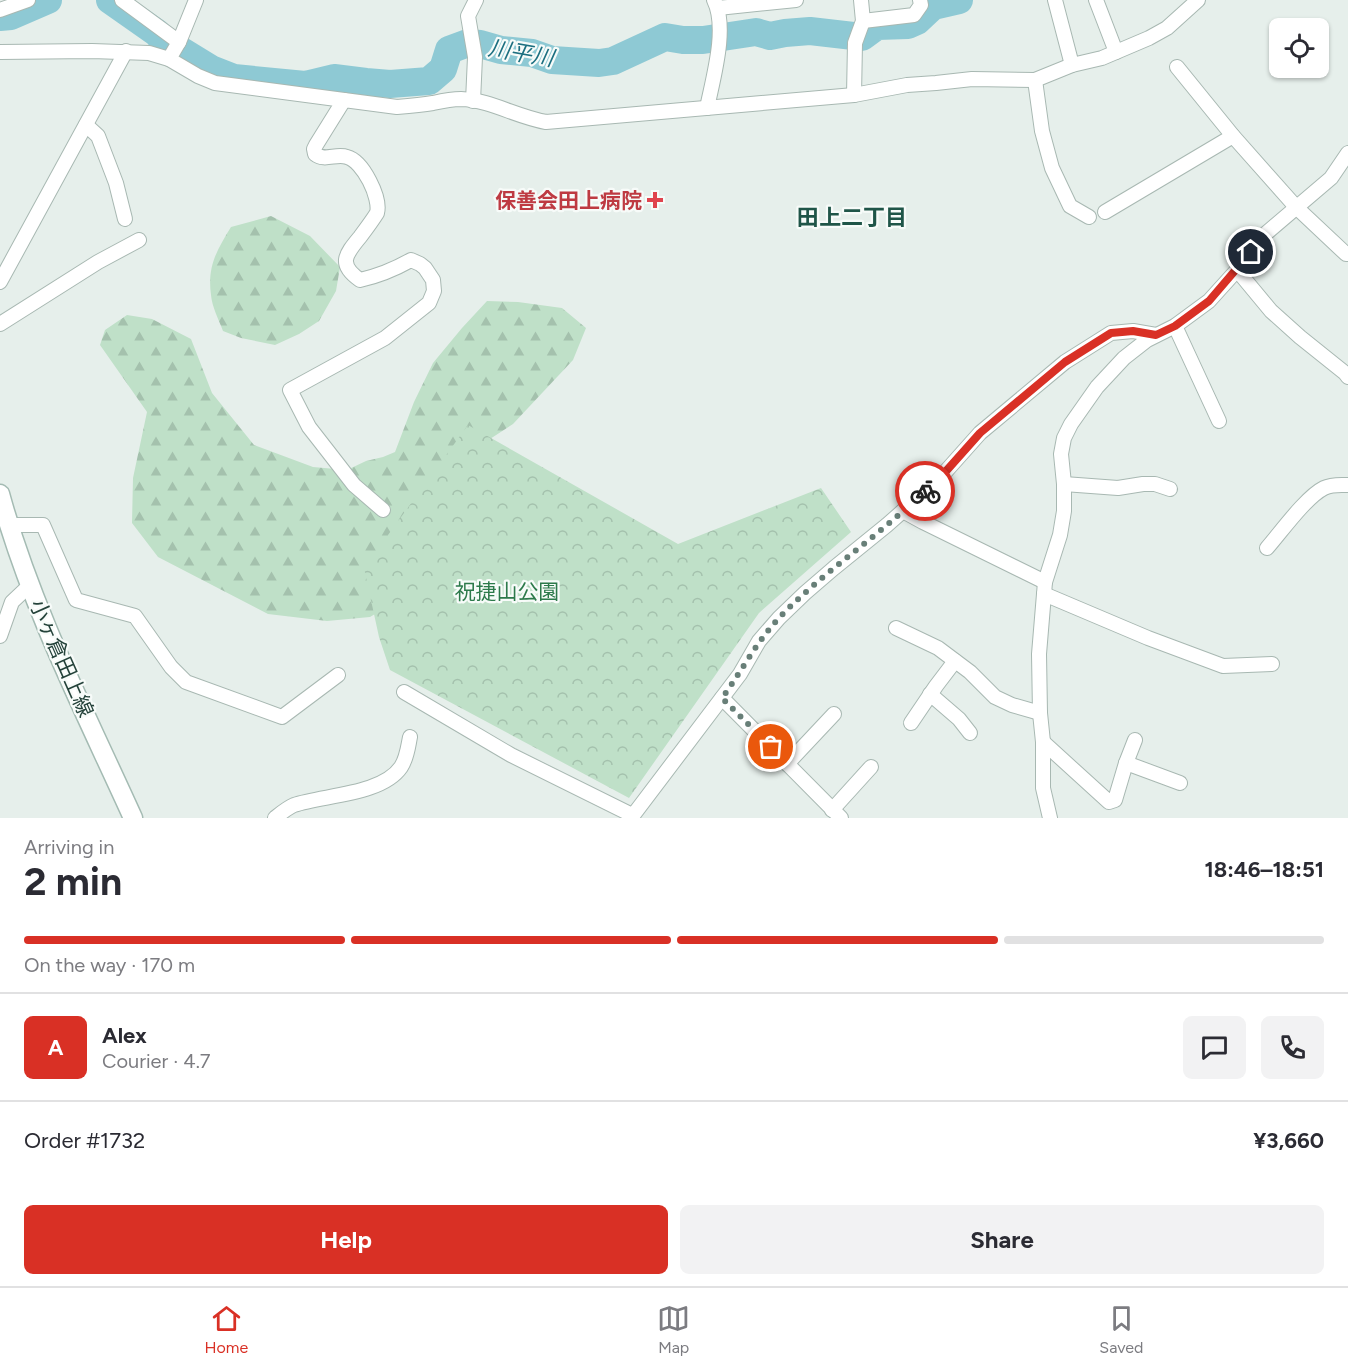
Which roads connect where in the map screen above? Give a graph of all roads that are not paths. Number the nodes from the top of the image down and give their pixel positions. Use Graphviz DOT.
graph roads {
  1 [pos="28,0"];
  2 [pos="122,0"];
  3 [pos="196,0"];
  4 [pos="476,0"];
  5 [pos="796,0"];
  6 [pos="861,0"];
  7 [pos="920,0"];
  8 [pos="1054,0"];
  9 [pos="1096,0"];
  10 [pos="1198,0"];
  11 [pos="716,4"];
  12 [pos="0,10"];
  13 [pos="859,33"];
  14 [pos="178,42"];
  15 [pos="126,51"];
  16 [pos="0,52"];
  17 [pos="1116,52"];
  18 [pos="169,59"];
  19 [pos="1072,65"];
  20 [pos="1177,67"];
  21 [pos="1035,80"];
  22 [pos="854,95"];
  23 [pos="344,100"];
  24 [pos="473,101"];
  25 [pos="707,108"];
  26 [pos="86,125"];
  27 [pos="1233,136"];
  28 [pos="1348,153"];
  29 [pos="1296,207"];
  30 [pos="1105,212"];
  31 [pos="1089,217"];
  32 [pos="125,219"];
  33 [pos="140,240"];
  34 [pos="1348,254"];
  35 [pos="1237,270"];
  36 [pos="0,282"];
  37 [pos="0,324"];
  38 [pos="1175,326"];
  39 [pos="1156,335"];
  40 [pos="1347,372"];
  41 [pos="1219,421"];
  42 [pos="1064,484"];
  43 [pos="1348,485"];
  44 [pos="1170,489"];
  45 [pos="0,494"];
  46 [pos="384,510"];
  47 [pos="903,511"];
  48 [pos="9,525"];
  49 [pos="1267,548"];
  50 [pos="30,585"];
  51 [pos="1045,588"];
  52 [pos="896,628"];
  53 [pos="0,636"];
  54 [pos="955,660"];
  55 [pos="1272,664"];
  56 [pos="338,675"];
  57 [pos="404,692"];
  58 [pos="930,694"];
  59 [pos="722,698"];
  60 [pos="1040,713"];
  61 [pos="834,714"];
  62 [pos="911,723"];
  63 [pos="970,733"];
  64 [pos="410,737"];
  65 [pos="1134,740"];
  66 [pos="1043,742"];
  67 [pos="787,764"];
  68 [pos="1126,764"];
  69 [pos="871,767"];
  70 [pos="1180,783"];
  71 [pos="834,812"];
  72 [pos="631,817"];
  73 [pos="133,818"];
  74 [pos="275,818"];
  75 [pos="819,818"];
  76 [pos="1050,818"];
  1 -- 12 [label="street"];
  2 -- 14 [label="street"];
  3 -- 14 [label="street"];
  4 -- 24 [label="street"];
  5 -- 11 [label="street"];
  6 -- 13 [label="street"];
  7 -- 13 [label="street"];
  8 -- 19 [label="street"];
  9 -- 17 [label="street"];
  10 -- 17 [label="street"];
  11 -- 25 [label="street"];
  13 -- 22 [label="street"];
  14 -- 18 [label="street"];
  15 -- 16 [label="street"];
  15 -- 18 [label="street"];
  15 -- 26 [label="street"];
  17 -- 19 [label="street"];
  18 -- 23 [label="street"];
  19 -- 21 [label="street"];
  20 -- 27 [label="street"];
  21 -- 22 [label="street"];
  21 -- 31 [label="street"];
  22 -- 25 [label="street"];
  23 -- 24 [label="street"];
  23 -- 46 [label="street"];
  24 -- 25 [label="street"];
  26 -- 32 [label="street"];
  26 -- 36 [label="street"];
  27 -- 29 [label="street"];
  27 -- 30 [label="street"];
  28 -- 29 [label="street"];
  29 -- 34 [label="street"];
  29 -- 35 [label="street"];
  33 -- 37 [label="street"];
  35 -- 38 [label="street"];
  35 -- 40 [label="street"];
  38 -- 39 [label="street"];
  38 -- 41 [label="street"];
  39 -- 42 [label="street"];
  39 -- 47 [label="street"];
  42 -- 44 [label="street"];
  42 -- 51 [label="street"];
  43 -- 49 [label="street"];
  45 -- 48 [label="main road, 小ヶ倉田上線"];
  47 -- 51 [label="street"];
  47 -- 59 [label="street"];
  48 -- 50 [label="main road, 小ヶ倉田上線"];
  48 -- 56 [label="street"];
  50 -- 53 [label="street"];
  50 -- 73 [label="main road, 小ヶ倉田上線"];
  51 -- 55 [label="street"];
  51 -- 60 [label="street"];
  52 -- 54 [label="street"];
  54 -- 58 [label="street"];
  54 -- 60 [label="street"];
  57 -- 72 [label="street"];
  58 -- 62 [label="street"];
  58 -- 63 [label="street"];
  59 -- 67 [label="street"];
  59 -- 72 [label="street"];
  60 -- 66 [label="street"];
  61 -- 67 [label="street"];
  64 -- 74 [label="street"];
  65 -- 68 [label="street"];
  66 -- 68 [label="street"];
  66 -- 76 [label="street"];
  67 -- 71 [label="street"];
  68 -- 70 [label="street"];
  69 -- 71 [label="street"];
  71 -- 75 [label="street"];
}
